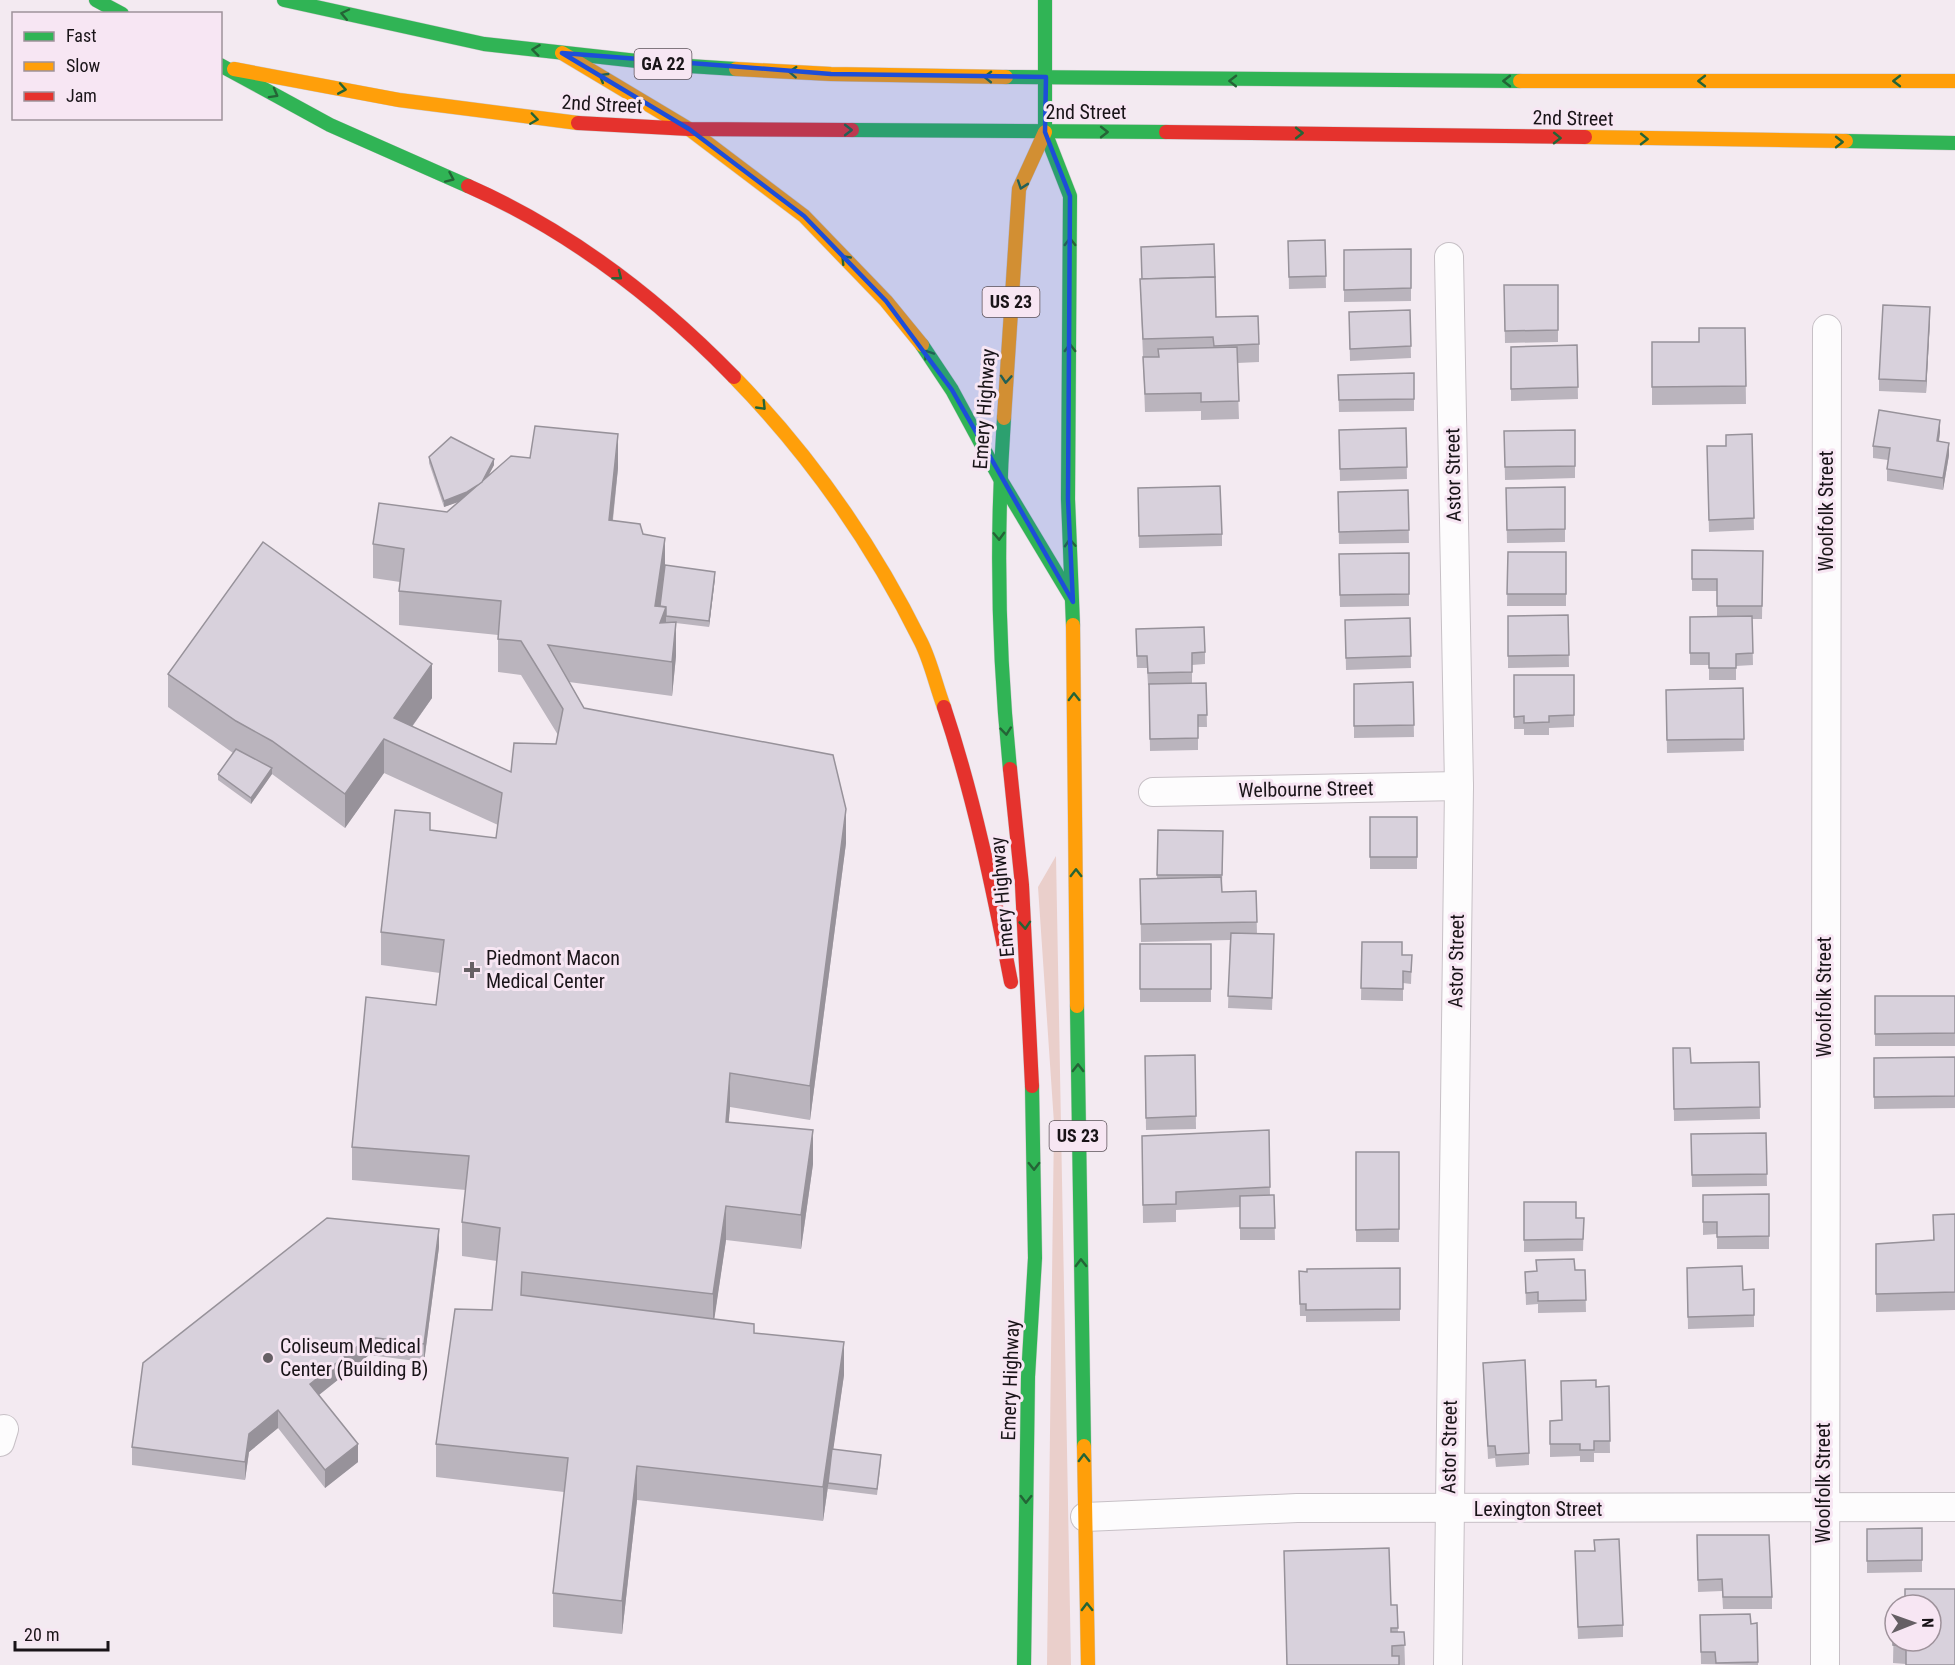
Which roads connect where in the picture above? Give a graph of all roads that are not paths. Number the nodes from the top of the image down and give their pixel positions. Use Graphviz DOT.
graph roads {
  1 [pos="96,0"];
  2 [pos="284,0"];
  3 [pos="1045,0"];
  4 [pos="118,12"];
  5 [pos="562,53"];
  6 [pos="222,66"];
  7 [pos="222,67"];
  8 [pos="1046,77"];
  9 [pos="1955,81"];
  10 [pos="689,129"];
  11 [pos="1045,132"];
  12 [pos="1955,143"];
  13 [pos="1449,257"];
  14 [pos="1827,328"];
  15 [pos="999,477"];
  16 [pos="1073,602"];
  17 [pos="1459,786"];
  18 [pos="1153,792"];
  19 [pos="1034,1107"];
  20 [pos="1955,1507"];
  21 [pos="1448,1509"];
  22 [pos="1823,1509"];
  23 [pos="1085,1517"];
  24 [pos="1024,1665"];
  25 [pos="1088,1665"];
  26 [pos="1448,1665"];
  27 [pos="1825,1665"];
  1 -- 4 [label="main road"];
  5 -- 2 [label="main road, 2nd Street / GA 22, one-way"];
  3 -- 8 [label="main road, Emery Highway / US 23"];
  8 -- 5 [label="main road, 2nd Street / GA 22, one-way"];
  10 -- 5 [label="main road, one-way"];
  6 -- 10 [label="main road, 2nd Street, one-way"];
  7 -- 19 [label="main road, one-way"];
  9 -- 8 [label="main road, 2nd Street, one-way"];
  8 -- 11 [label="main road, Emery Highway / US 23"];
  10 -- 11 [label="main road, 2nd Street, one-way"];
  15 -- 10 [label="main road, one-way"];
  11 -- 12 [label="main road, 2nd Street, one-way"];
  11 -- 15 [label="main road, Emery Highway / US 23, one-way"];
  16 -- 11 [label="main road, Emery Highway / US 23, one-way"];
  13 -- 17 [label="street, Astor Street"];
  14 -- 22 [label="street, Woolfolk Street"];
  15 -- 16 [label="main road"];
  15 -- 19 [label="main road, Emery Highway / US 23, one-way"];
  23 -- 16 [label="main road, Emery Highway / US 23, one-way"];
  17 -- 18 [label="street, Welbourne Street"];
  17 -- 21 [label="street, Astor Street"];
  19 -- 24 [label="main road, Emery Highway / US 23, one-way"];
  20 -- 22 [label="street, Lexington Street"];
  21 -- 22 [label="street, Lexington Street"];
  21 -- 23 [label="street, Lexington Street"];
  21 -- 26 [label="street, Astor Street"];
  22 -- 27 [label="street, Woolfolk Street"];
  25 -- 23 [label="main road, Emery Highway / US 23, one-way"];
}
